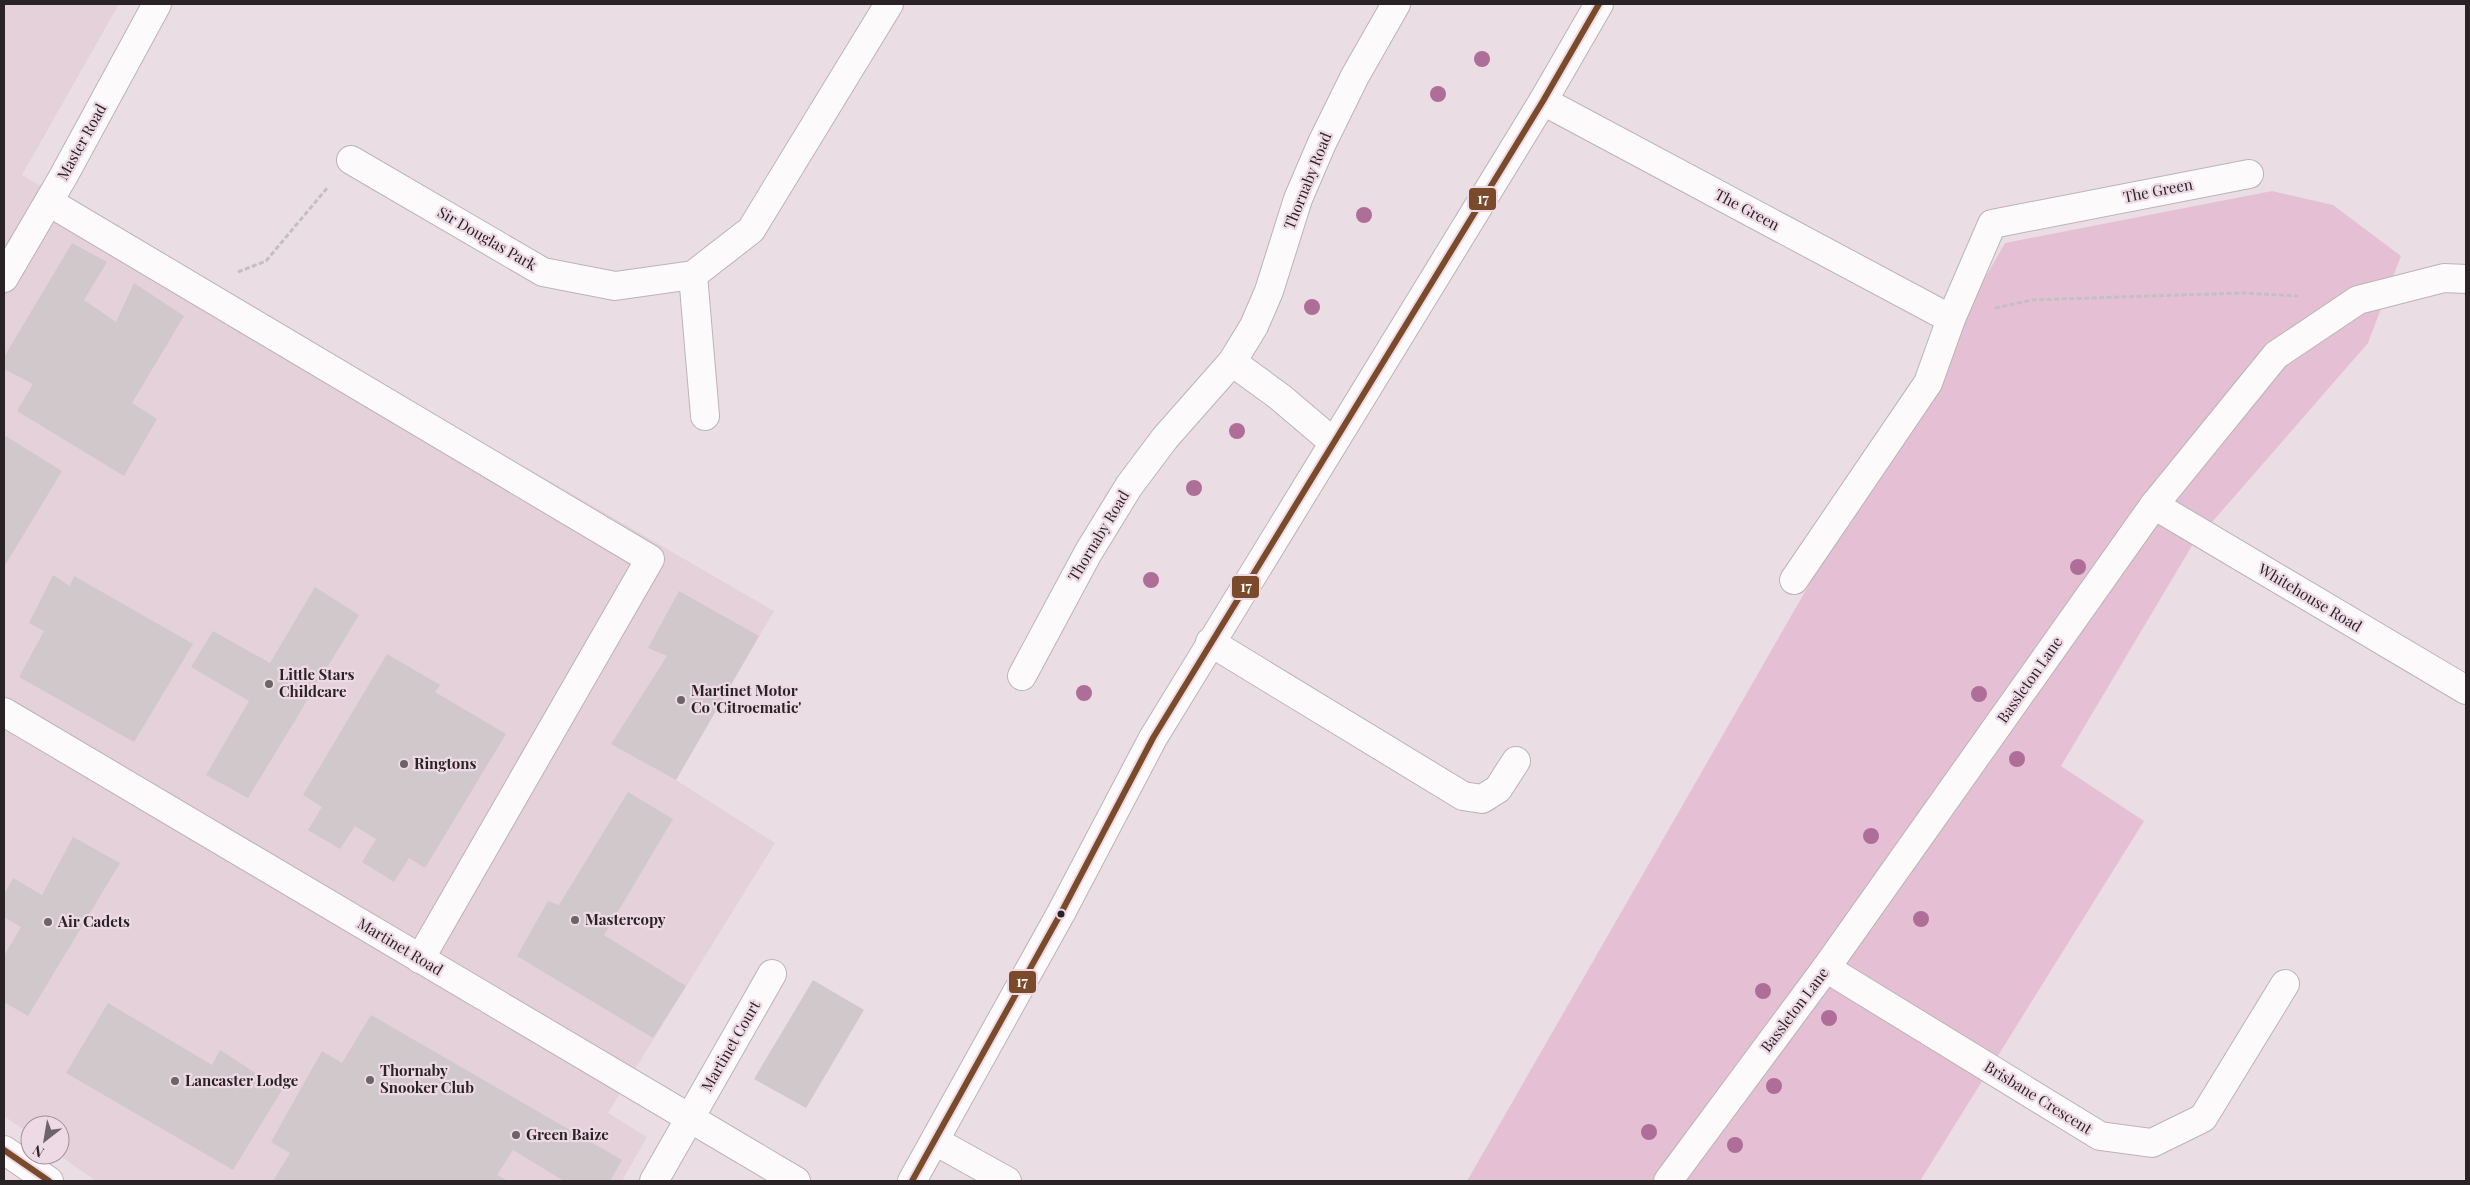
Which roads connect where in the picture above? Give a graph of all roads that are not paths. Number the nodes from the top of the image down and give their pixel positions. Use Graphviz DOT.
graph roads {
  1 [pos="157,4"];
  2 [pos="889,4"];
  3 [pos="1396,4"];
  4 [pos="1599,4"];
  5 [pos="1543,101"];
  6 [pos="351,160"];
  7 [pos="2249,174"];
  8 [pos="49,202"];
  9 [pos="693,275"];
  10 [pos="4,278"];
  11 [pos="2466,280"];
  12 [pos="1951,318"];
  13 [pos="1232,362"];
  14 [pos="705,416"];
  15 [pos="1333,442"];
  16 [pos="2154,505"];
  17 [pos="1794,580"];
  18 [pos="1210,642"];
  19 [pos="1022,676"];
  20 [pos="2466,690"];
  21 [pos="4,712"];
  22 [pos="1516,761"];
  23 [pos="420,959"];
  24 [pos="1826,968"];
  25 [pos="772,974"];
  26 [pos="2285,984"];
  27 [pos="690,1119"];
  28 [pos="935,1140"];
  29 [pos="4,1150"];
  30 [pos="49,1181"];
  31 [pos="654,1181"];
  32 [pos="796,1181"];
  33 [pos="912,1181"];
  34 [pos="1007,1181"];
  35 [pos="1668,1181"];
  1 -- 8 [label="street, Master Road"];
  2 -- 9 [label="street, Sir Douglas Park"];
  3 -- 13 [label="street, Thornaby Road"];
  4 -- 5 [label="street"];
  5 -- 12 [label="street, The Green"];
  5 -- 15 [label="street"];
  6 -- 9 [label="street, Sir Douglas Park"];
  7 -- 12 [label="street, The Green"];
  8 -- 10 [label="street, Master Road"];
  8 -- 23 [label="street"];
  9 -- 14 [label="street"];
  11 -- 16 [label="street, Bassleton Lane"];
  12 -- 17 [label="street, The Green"];
  13 -- 15 [label="street"];
  13 -- 19 [label="street, Thornaby Road"];
  15 -- 18 [label="street"];
  16 -- 20 [label="street, Whitehouse Road"];
  16 -- 24 [label="street, Bassleton Lane"];
  18 -- 22 [label="street"];
  18 -- 28 [label="street"];
  21 -- 23 [label="street, Martinet Road"];
  23 -- 27 [label="street, Martinet Road"];
  24 -- 26 [label="street, Brisbane Crescent"];
  24 -- 35 [label="street, Bassleton Lane"];
  25 -- 27 [label="street, Martinet Court"];
  27 -- 31 [label="street, Martinet Court"];
  27 -- 32 [label="street, Martinet Road"];
  28 -- 33 [label="street"];
  28 -- 34 [label="street"];
  29 -- 30 [label="street"];
}
